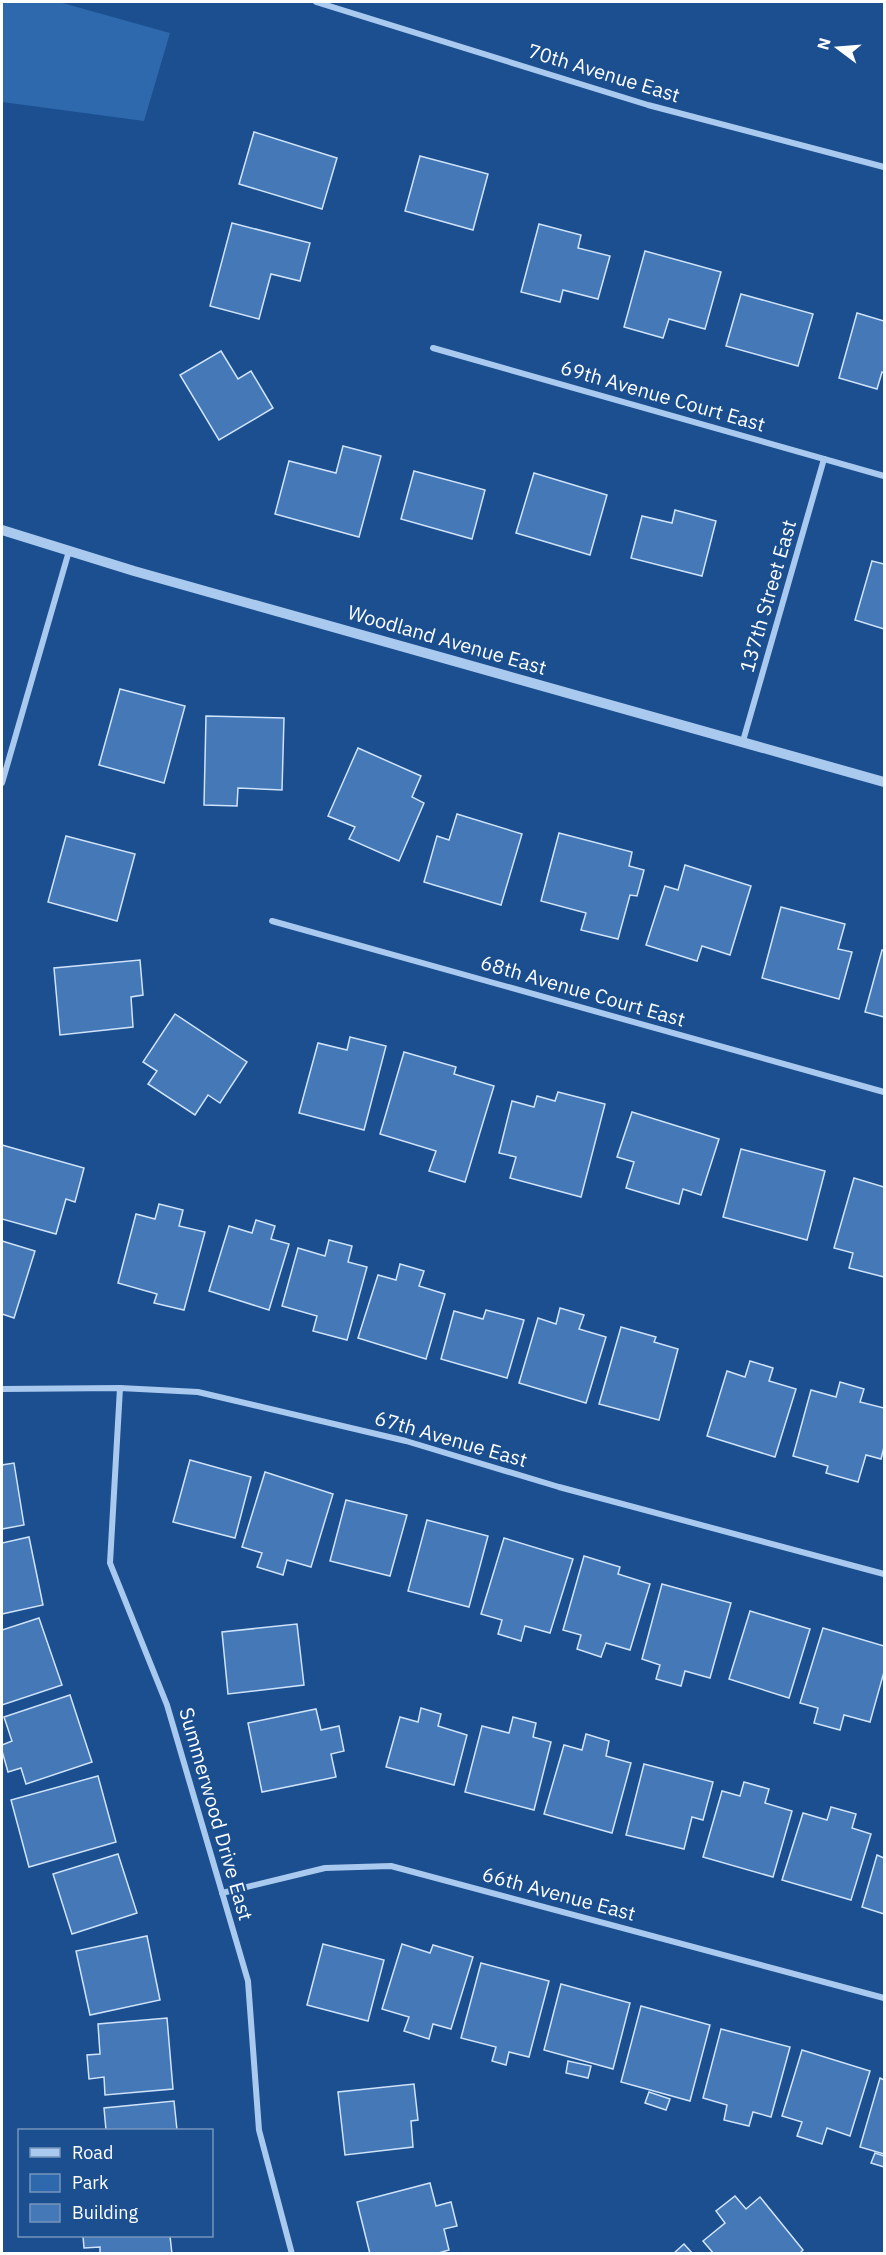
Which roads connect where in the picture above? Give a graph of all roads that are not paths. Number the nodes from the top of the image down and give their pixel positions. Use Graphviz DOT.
graph roads {
  1 [pos="316,2"];
  2 [pos="885,166"];
  3 [pos="434,348"];
  4 [pos="824,459"];
  5 [pos="885,476"];
  6 [pos="2,530"];
  7 [pos="69,551"];
  8 [pos="743,741"];
  9 [pos="885,782"];
  10 [pos="2,783"];
  11 [pos="272,921"];
  12 [pos="885,1092"];
  13 [pos="120,1388"];
  14 [pos="2,1389"];
  15 [pos="885,1574"];
  16 [pos="222,1893"];
  17 [pos="885,1998"];
  18 [pos="292,2253"];
  1 -- 2 [label="street, 70th Avenue East"];
  3 -- 4 [label="street, 69th Avenue Court East"];
  4 -- 5 [label="street, 69th Avenue Court East"];
  4 -- 8 [label="street, 137th Street East"];
  6 -- 7 [label="street, Woodland Avenue East"];
  7 -- 8 [label="street, Woodland Avenue East"];
  7 -- 10 [label="street"];
  8 -- 9 [label="street, Woodland Avenue East"];
  11 -- 12 [label="street, 68th Avenue Court East"];
  13 -- 14 [label="street, 67th Avenue East"];
  13 -- 15 [label="street, 67th Avenue East"];
  13 -- 16 [label="street, Summerwood Drive East"];
  16 -- 17 [label="street, 66th Avenue East"];
  16 -- 18 [label="street, Summerwood Drive East"];
}
